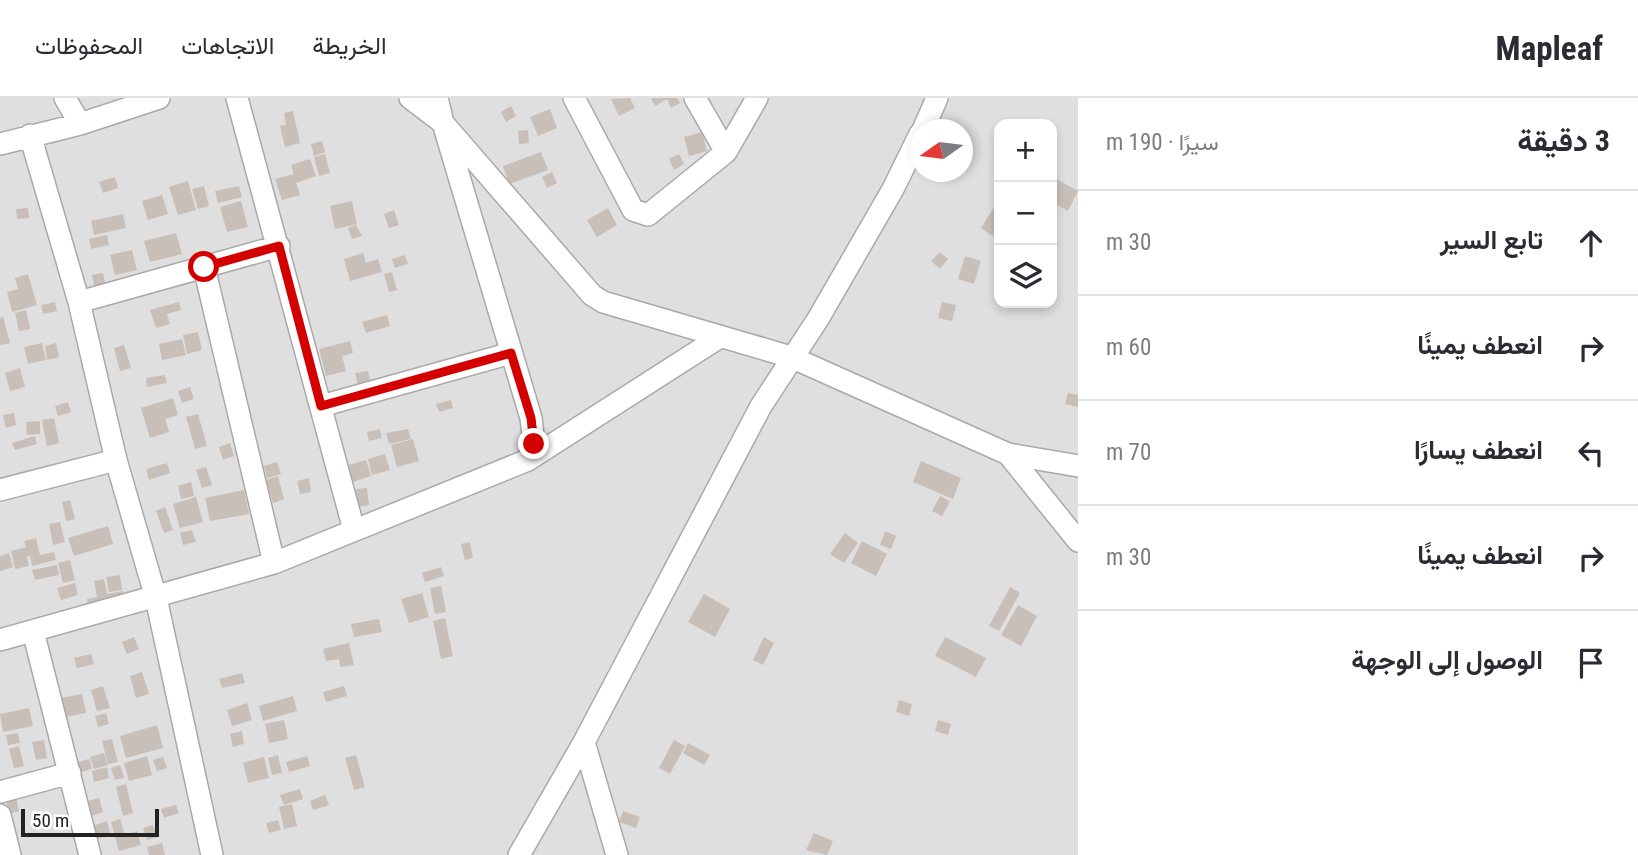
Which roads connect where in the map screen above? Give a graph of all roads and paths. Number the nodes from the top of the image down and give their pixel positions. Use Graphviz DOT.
graph roads {
  1 [pos="65,98"];
  2 [pos="159,98"];
  3 [pos="237,98"];
  4 [pos="410,98"];
  5 [pos="437,98"];
  6 [pos="574,98"];
  7 [pos="695,98"];
  8 [pos="757,98"];
  9 [pos="937,98"];
  10 [pos="928,119"];
  11 [pos="443,123"];
  12 [pos="80,124"];
  13 [pos="30,135"];
  14 [pos="0,144"];
  15 [pos="726,152"];
  16 [pos="910,156"];
  17 [pos="279,246"];
  18 [pos="204,267"];
  19 [pos="79,302"];
  20 [pos="720,337"];
  21 [pos="511,353"];
  22 [pos="791,357"];
  23 [pos="321,406"];
  24 [pos="1008,454"];
  25 [pos="116,460"];
  26 [pos="528,460"];
  27 [pos="1078,466"];
  28 [pos="0,491"];
  29 [pos="354,530"];
  30 [pos="1078,541"];
  31 [pos="274,563"];
  32 [pos="156,598"];
  33 [pos="33,631"];
  34 [pos="0,640"];
  35 [pos="584,741"];
  36 [pos="70,773"];
  37 [pos="0,792"];
  38 [pos="0,815"];
  39 [pos="10,855"];
  40 [pos="90,855"];
  41 [pos="212,855"];
  42 [pos="519,855"];
  43 [pos="617,855"];
  1 -- 12 [label="street"];
  2 -- 12 [label="street"];
  3 -- 17 [label="street"];
  4 -- 11 [label="street"];
  5 -- 11 [label="street"];
  6 -- 15 [label="street"];
  7 -- 15 [label="street"];
  8 -- 15 [label="street"];
  9 -- 10 [label="street"];
  11 -- 20 [label="street"];
  11 -- 21 [label="street"];
  12 -- 13 [label="street"];
  13 -- 14 [label="street"];
  13 -- 19 [label="street"];
  16 -- 22 [label="street"];
  17 -- 18 [label="street"];
  17 -- 23 [label="street"];
  18 -- 19 [label="street"];
  18 -- 31 [label="street"];
  19 -- 25 [label="street"];
  20 -- 22 [label="street"];
  20 -- 26 [label="street"];
  21 -- 23 [label="street"];
  21 -- 26 [label="street"];
  22 -- 24 [label="street"];
  22 -- 35 [label="street"];
  23 -- 29 [label="street"];
  24 -- 27 [label="street"];
  24 -- 30 [label="street"];
  25 -- 28 [label="street"];
  25 -- 32 [label="street"];
  26 -- 29 [label="street"];
  29 -- 31 [label="street"];
  31 -- 32 [label="street"];
  32 -- 33 [label="street"];
  32 -- 41 [label="street"];
  33 -- 34 [label="street"];
  33 -- 36 [label="street"];
  35 -- 42 [label="street"];
  35 -- 43 [label="street"];
  36 -- 37 [label="street"];
  36 -- 40 [label="street"];
  38 -- 39 [label="street"];
}
